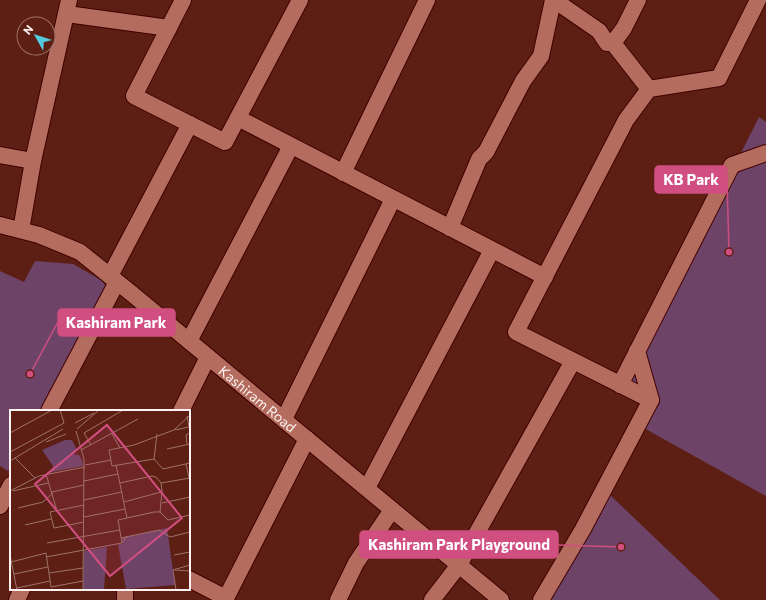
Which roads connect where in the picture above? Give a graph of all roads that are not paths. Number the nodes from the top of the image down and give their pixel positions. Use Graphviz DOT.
graph roads {
  1 [pos="183,0"];
  2 [pos="300,0"];
  3 [pos="426,0"];
  4 [pos="554,0"];
  5 [pos="638,0"];
  6 [pos="758,0"];
  7 [pos="68,7"];
  8 [pos="169,28"];
  9 [pos="613,43"];
  10 [pos="648,89"];
  11 [pos="238,118"];
  12 [pos="190,124"];
  13 [pos="290,146"];
  14 [pos="766,153"];
  15 [pos="0,155"];
  16 [pos="33,161"];
  17 [pos="344,173"];
  18 [pos="393,199"];
  19 [pos="0,225"];
  20 [pos="450,228"];
  21 [pos="21,230"];
  22 [pos="492,250"];
  23 [pos="545,277"];
  24 [pos="113,279"];
  25 [pos="190,341"];
  26 [pos="637,351"];
  27 [pos="208,357"];
  28 [pos="573,361"];
  29 [pos="620,385"];
  30 [pos="650,400"];
  31 [pos="49,410"];
  32 [pos="182,410"];
  33 [pos="284,420"];
  34 [pos="307,439"];
  35 [pos="10,487"];
  36 [pos="367,488"];
  37 [pos="0,506"];
  38 [pos="392,510"];
  39 [pos="10,511"];
  40 [pos="459,565"];
  41 [pos="190,580"];
  42 [pos="21,590"];
  43 [pos="226,599"];
  44 [pos="16,600"];
  45 [pos="338,600"];
  46 [pos="432,600"];
  47 [pos="501,600"];
  48 [pos="541,600"];
  1 -- 8 [label="street"];
  2 -- 11 [label="street"];
  3 -- 17 [label="street"];
  4 -- 9 [label="street"];
  4 -- 20 [label="street"];
  5 -- 9 [label="street"];
  6 -- 10 [label="street"];
  7 -- 8 [label="street"];
  7 -- 16 [label="street"];
  8 -- 12 [label="street"];
  9 -- 10 [label="street"];
  10 -- 23 [label="street"];
  11 -- 12 [label="street"];
  11 -- 13 [label="street"];
  12 -- 24 [label="street"];
  13 -- 17 [label="street"];
  13 -- 25 [label="street"];
  14 -- 26 [label="street"];
  15 -- 16 [label="street"];
  16 -- 21 [label="street"];
  17 -- 18 [label="street"];
  18 -- 20 [label="street"];
  18 -- 33 [label="street"];
  19 -- 21 [label="street, Kashiram Road"];
  20 -- 22 [label="street"];
  21 -- 24 [label="street, Kashiram Road"];
  22 -- 23 [label="street"];
  22 -- 36 [label="street"];
  23 -- 28 [label="street"];
  24 -- 25 [label="street, Kashiram Road"];
  24 -- 31 [label="street"];
  25 -- 27 [label="street, Kashiram Road"];
  26 -- 29 [label="street"];
  26 -- 30 [label="street"];
  27 -- 32 [label="street"];
  27 -- 33 [label="street, Kashiram Road"];
  28 -- 29 [label="street"];
  28 -- 40 [label="street"];
  29 -- 30 [label="street"];
  30 -- 48 [label="street"];
  33 -- 34 [label="street, Kashiram Road"];
  34 -- 36 [label="street, Kashiram Road"];
  34 -- 43 [label="street"];
  35 -- 37 [label="street"];
  36 -- 38 [label="street, Kashiram Road"];
  37 -- 39 [label="street"];
  38 -- 40 [label="street, Kashiram Road"];
  38 -- 45 [label="street"];
  40 -- 46 [label="street"];
  40 -- 47 [label="street, Kashiram Road"];
  41 -- 43 [label="street"];
  42 -- 44 [label="street"];
}
